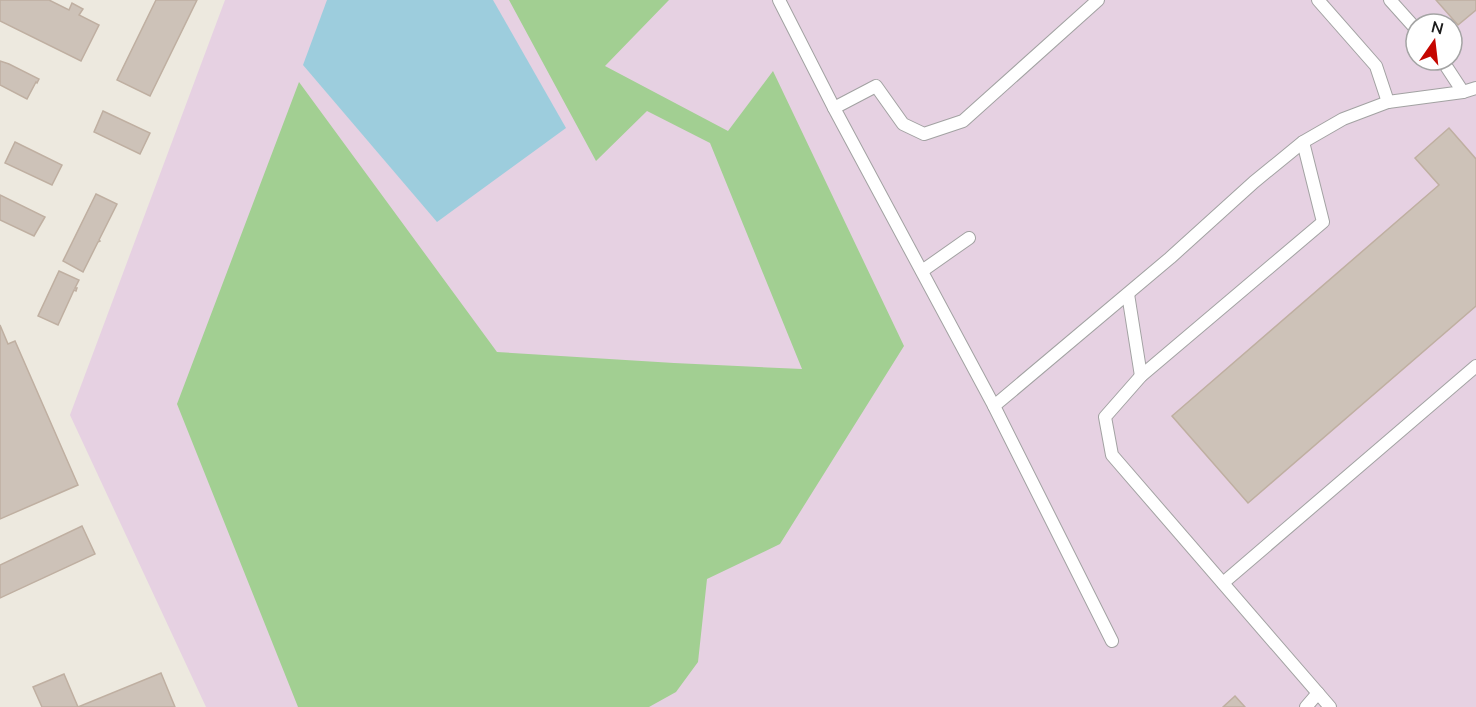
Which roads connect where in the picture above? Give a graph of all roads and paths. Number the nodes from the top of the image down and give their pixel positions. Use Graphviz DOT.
graph roads {
  1 [pos="779,0"];
  2 [pos="1098,0"];
  3 [pos="1318,0"];
  4 [pos="1390,0"];
  5 [pos="1404,16"];
  6 [pos="1450,72"];
  7 [pos="1476,88"];
  8 [pos="1462,92"];
  9 [pos="1388,102"];
  10 [pos="834,108"];
  11 [pos="1303,142"];
  12 [pos="969,238"];
  13 [pos="922,271"];
  14 [pos="1128,294"];
  15 [pos="1476,366"];
  16 [pos="1141,376"];
  17 [pos="994,406"];
  18 [pos="1223,583"];
  19 [pos="1112,641"];
  20 [pos="1318,693"];
  21 [pos="1306,707"];
  22 [pos="1330,707"];
  1 -- 10 [label="lane"];
  2 -- 10 [label="lane"];
  3 -- 9 [label="lane"];
  4 -- 5 [label="lane"];
  6 -- 8 [label="lane"];
  7 -- 8 [label="lane"];
  8 -- 9 [label="lane"];
  9 -- 11 [label="lane"];
  10 -- 13 [label="lane"];
  11 -- 14 [label="lane"];
  11 -- 16 [label="lane"];
  12 -- 13 [label="lane"];
  13 -- 17 [label="lane"];
  14 -- 16 [label="lane"];
  14 -- 17 [label="lane"];
  15 -- 18 [label="lane"];
  16 -- 18 [label="lane"];
  17 -- 19 [label="lane"];
  18 -- 20 [label="lane"];
  20 -- 21 [label="lane"];
  20 -- 22 [label="lane"];
}
